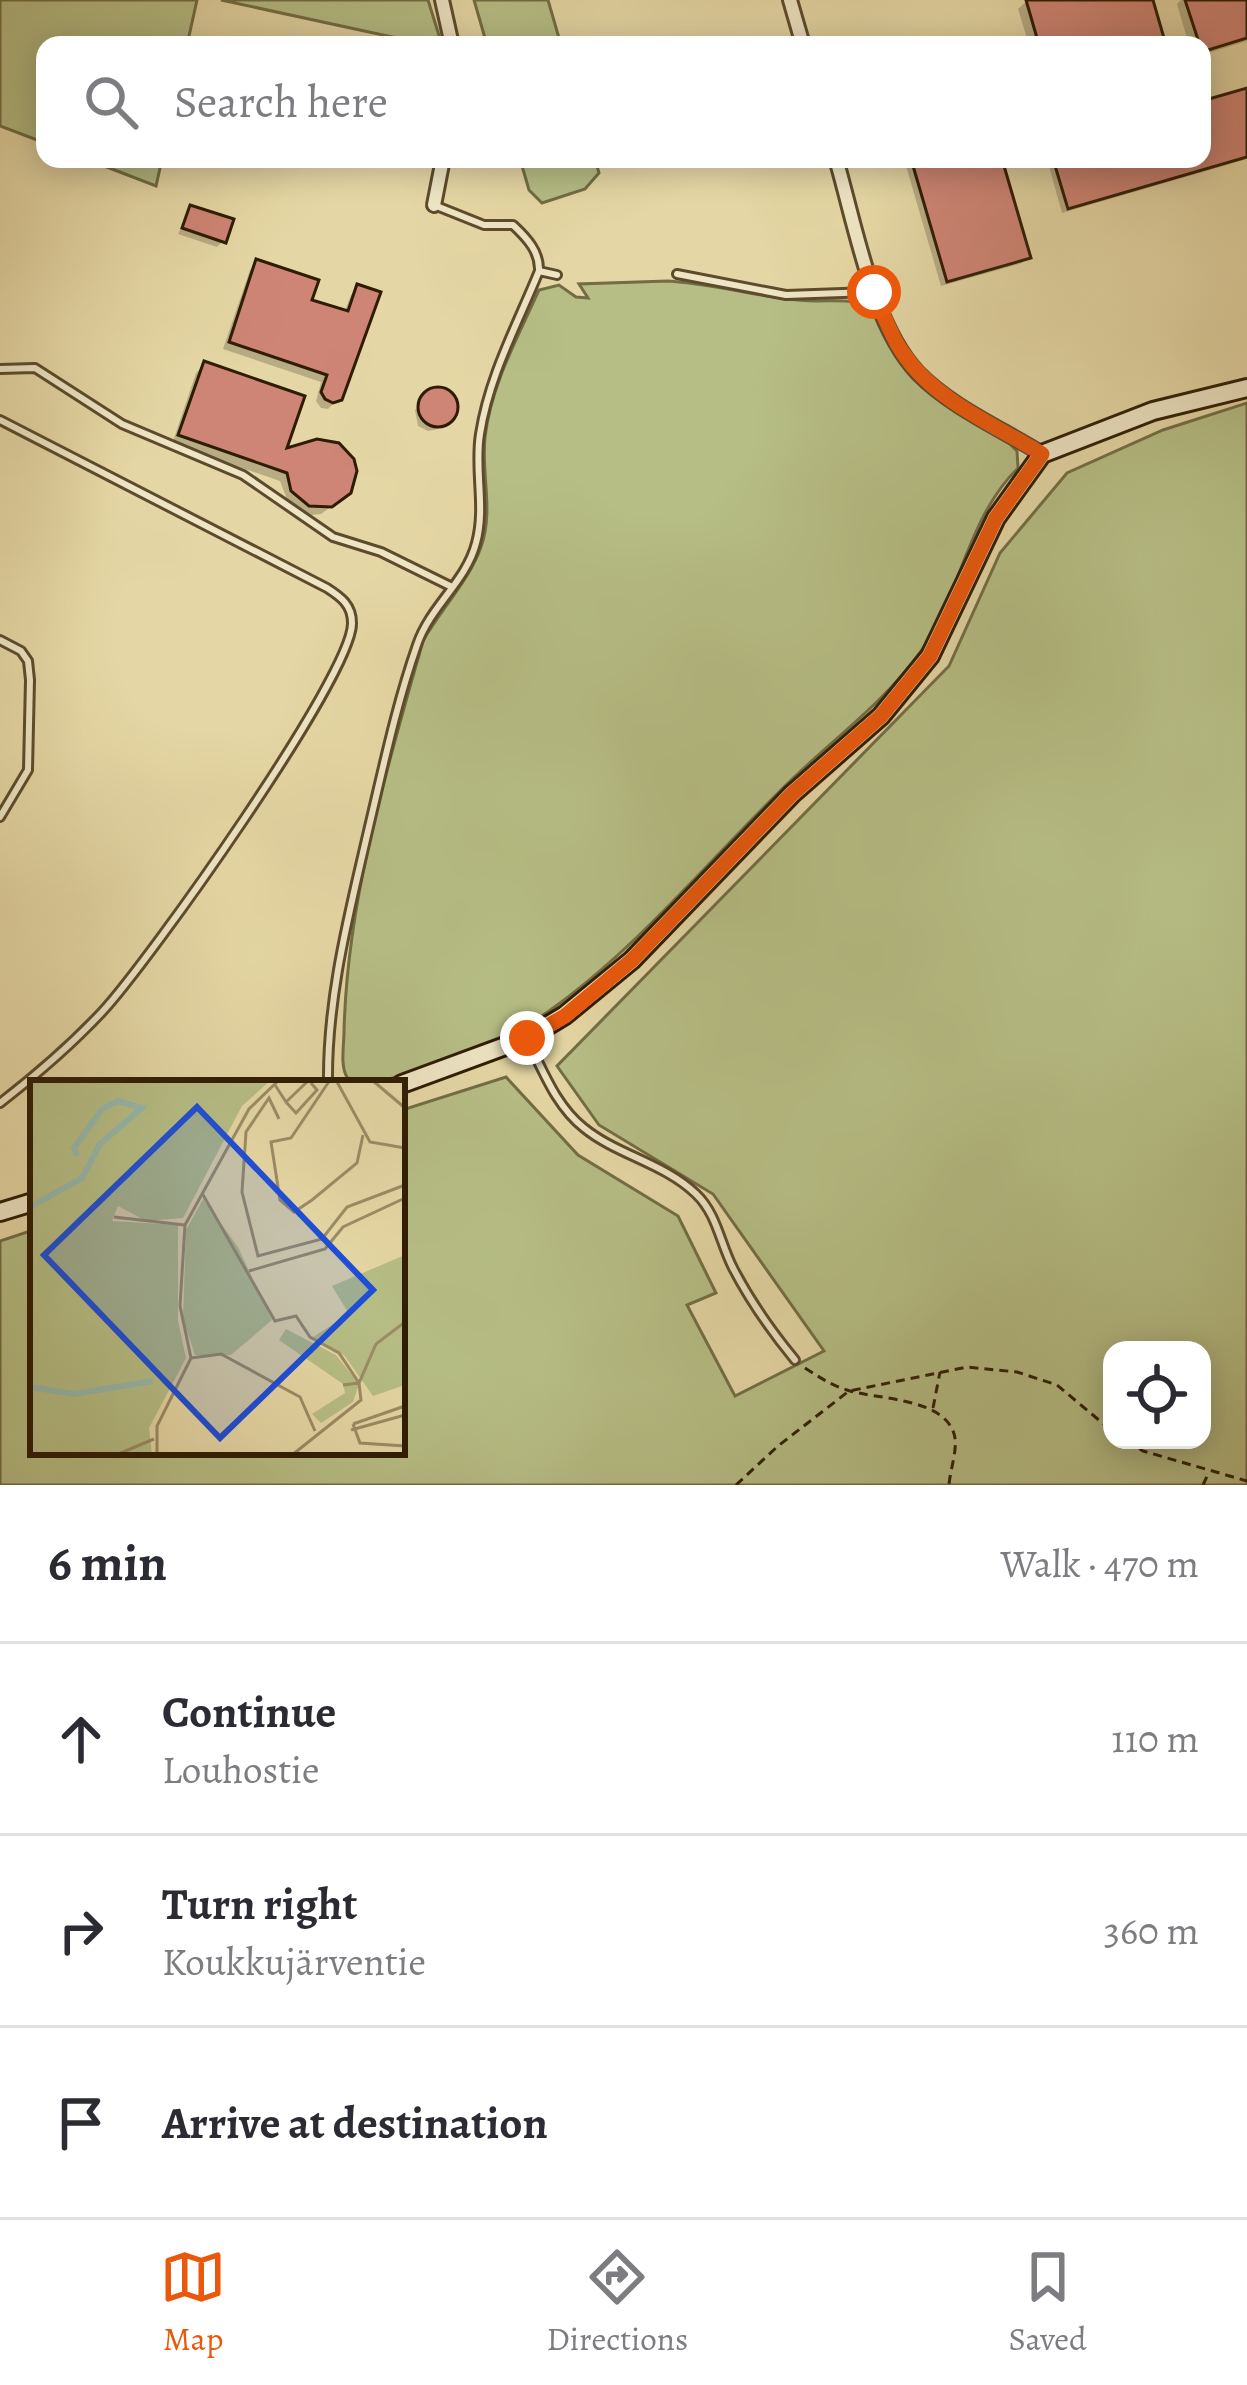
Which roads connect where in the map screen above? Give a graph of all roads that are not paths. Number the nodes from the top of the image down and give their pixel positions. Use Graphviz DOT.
graph roads {
  1 [pos="442,0"];
  2 [pos="790,0"];
  3 [pos="450,36"];
  4 [pos="800,36"];
  5 [pos="440,168"];
  6 [pos="839,168"];
  7 [pos="434,205"];
  8 [pos="539,271"];
  9 [pos="677,274"];
  10 [pos="556,275"];
  11 [pos="874,292"];
  12 [pos="0,369"];
  13 [pos="1247,388"];
  14 [pos="0,420"];
  15 [pos="1042,454"];
  16 [pos="452,587"];
  17 [pos="0,640"];
  18 [pos="0,817"];
  19 [pos="527,1038"];
  20 [pos="328,1080"];
  21 [pos="405,1083"];
  22 [pos="0,1103"];
  23 [pos="30,1203"];
  24 [pos="0,1212"];
  25 [pos="795,1360"];
  1 -- 3 [label="street"];
  2 -- 4 [label="street"];
  5 -- 7 [label="street"];
  6 -- 11 [label="street"];
  7 -- 8 [label="lane"];
  8 -- 10 [label="lane"];
  8 -- 16 [label="lane"];
  9 -- 11 [label="lane"];
  11 -- 15 [label="street"];
  12 -- 16 [label="lane"];
  13 -- 15 [label="street"];
  14 -- 22 [label="lane"];
  15 -- 19 [label="street"];
  16 -- 20 [label="lane"];
  17 -- 18 [label="lane"];
  19 -- 21 [label="street"];
  19 -- 25 [label="lane"];
  23 -- 24 [label="street"];
}
